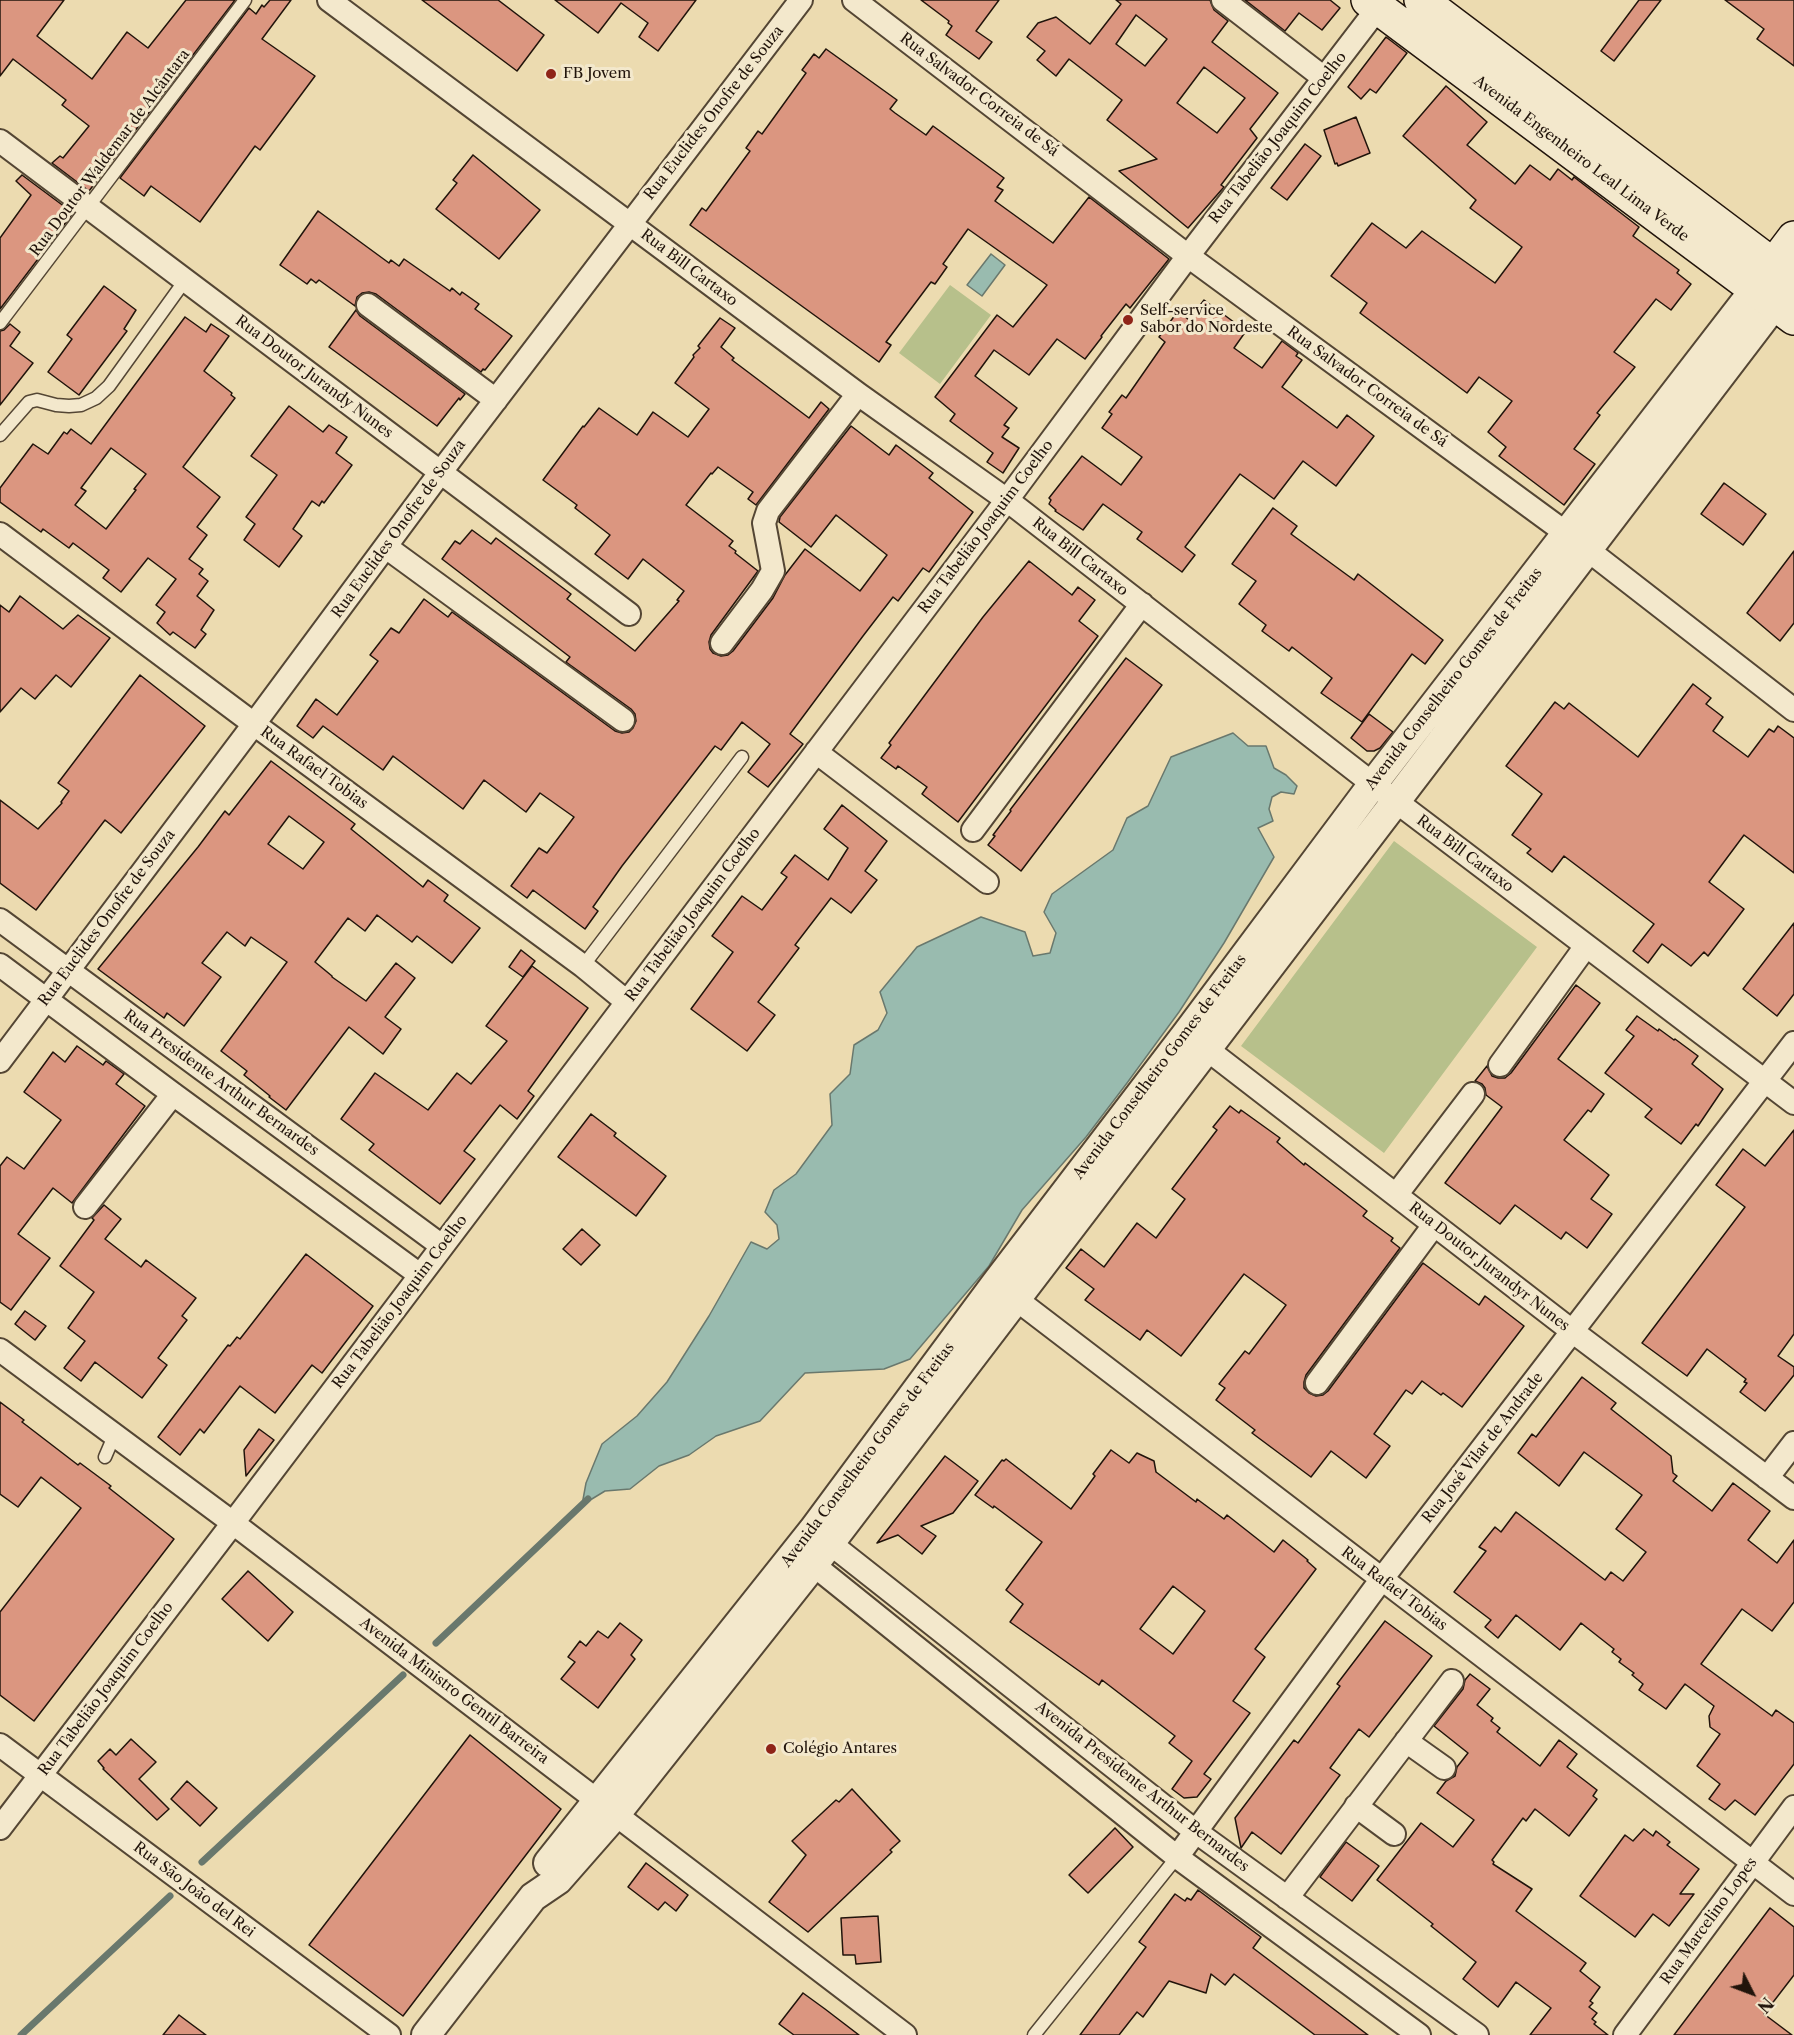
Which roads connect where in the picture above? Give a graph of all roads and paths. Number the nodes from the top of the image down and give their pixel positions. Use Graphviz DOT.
graph roads {
  1 [pos="245,0"];
  2 [pos="329,0"];
  3 [pos="801,0"];
  4 [pos="854,0"];
  5 [pos="1223,0"];
  6 [pos="1420,0"];
  7 [pos="1377,3"];
  8 [pos="1324,78"];
  9 [pos="0,141"];
  10 [pos="89,208"];
  11 [pos="629,223"];
  12 [pos="1794,238"];
  13 [pos="1188,256"];
  14 [pos="186,279"];
  15 [pos="1783,288"];
  16 [pos="368,305"];
  17 [pos="0,323"];
  18 [pos="858,394"];
  19 [pos="496,400"];
  20 [pos="0,435"];
  21 [pos="440,473"];
  22 [pos="1007,500"];
  23 [pos="1566,533"];
  24 [pos="0,534"];
  25 [pos="386,548"];
  26 [pos="1589,550"];
  27 [pos="1142,604"];
  28 [pos="629,614"];
  29 [pos="722,643"];
  30 [pos="1794,710"];
  31 [pos="622,720"];
  32 [pos="254,724"];
  33 [pos="816,752"];
  34 [pos="742,757"];
  35 [pos="1373,784"];
  36 [pos="1396,802"];
  37 [pos="973,830"];
  38 [pos="987,882"];
  39 [pos="0,920"];
  40 [pos="1586,946"];
  41 [pos="0,965"];
  42 [pos="583,966"];
  43 [pos="68,970"];
  44 [pos="45,1000"];
  45 [pos="627,1002"];
  46 [pos="1197,1042"];
  47 [pos="1794,1043"];
  48 [pos="0,1061"];
  49 [pos="1500,1065"];
  50 [pos="1765,1082"];
  51 [pos="173,1094"];
  52 [pos="1473,1094"];
  53 [pos="1794,1103"];
  54 [pos="1396,1195"];
  55 [pos="86,1207"];
  56 [pos="1434,1225"];
  57 [pos="441,1246"];
  58 [pos="420,1275"];
  59 [pos="1006,1291"];
  60 [pos="1572,1331"];
  61 [pos="0,1350"];
  62 [pos="1317,1383"];
  63 [pos="114,1436"];
  64 [pos="1794,1443"];
  65 [pos="105,1457"];
  66 [pos="1767,1478"];
  67 [pos="1794,1498"];
  68 [pos="233,1523"];
  69 [pos="813,1547"];
  70 [pos="1381,1580"];
  71 [pos="1452,1681"];
  72 [pos="1406,1741"];
  73 [pos="0,1745"];
  74 [pos="1444,1768"];
  75 [pos="40,1775"];
  76 [pos="1356,1806"];
  77 [pos="1794,1807"];
  78 [pos="607,1808"];
  79 [pos="0,1827"];
  80 [pos="1195,1831"];
  81 [pos="1394,1834"];
  82 [pos="1177,1857"];
  83 [pos="1753,1862"];
  84 [pos="1794,1894"];
  85 [pos="1287,1898"];
  86 [pos="389,2035"];
  87 [pos="426,2035"];
  88 [pos="905,2035"];
  89 [pos="1034,2035"];
  90 [pos="1419,2035"];
  91 [pos="1477,2035"];
  92 [pos="1625,2035"];
  1 -- 10 [label="lane, Rua Doutor Waldemar de Alcântara"];
  2 -- 11 [label="street, Rua Bill Cartaxo"];
  3 -- 11 [label="street, Rua Euclides Onofre de Souza"];
  4 -- 13 [label="street, Rua Salvador Correia de Sá"];
  5 -- 8 [label="street"];
  6 -- 15 [label="main road, Avenida Engenheiro Leal Lima Verde"];
  7 -- 8 [label="street, Rua Tabelião Joaquim Coelho"];
  7 -- 15 [label="main road, Avenida Engenheiro Leal Lima Verde"];
  8 -- 13 [label="street, Rua Tabelião Joaquim Coelho"];
  9 -- 10 [label="street, Rua Doutor Jurandy Nunes"];
  10 -- 14 [label="street, Rua Doutor Jurandy Nunes"];
  10 -- 17 [label="lane, Rua Doutor Waldemar de Alcântara"];
  11 -- 18 [label="street, Rua Bill Cartaxo"];
  11 -- 19 [label="street, Rua Euclides Onofre de Souza"];
  12 -- 15 [label="main road, Avenida Conselheiro Gomes de Freitas"];
  13 -- 22 [label="street, Rua Tabelião Joaquim Coelho"];
  13 -- 23 [label="street, Rua Salvador Correia de Sá"];
  14 -- 20 [label="lane"];
  14 -- 21 [label="street, Rua Doutor Jurandy Nunes"];
  15 -- 23 [label="street, Avenida Conselheiro Gomes de Freitas"];
  15 -- 26 [label="street, Avenida Conselheiro Gomes de Freitas"];
  16 -- 19 [label="street"];
  18 -- 22 [label="street, Rua Bill Cartaxo"];
  18 -- 29 [label="street"];
  19 -- 21 [label="street, Rua Euclides Onofre de Souza"];
  21 -- 25 [label="street, Rua Euclides Onofre de Souza"];
  21 -- 28 [label="street, Rua Doutor Jurandy Nunes"];
  22 -- 27 [label="street, Rua Bill Cartaxo"];
  22 -- 33 [label="street, Rua Tabelião Joaquim Coelho"];
  23 -- 26 [label="street, Rua Salvador Correia de Sá"];
  23 -- 35 [label="street, Avenida Conselheiro Gomes de Freitas"];
  24 -- 32 [label="street, Rua Rafael Tobias"];
  25 -- 31 [label="street"];
  25 -- 32 [label="street, Rua Euclides Onofre de Souza"];
  26 -- 30 [label="street, Rua Salvador Correia de Sá"];
  26 -- 36 [label="street, Avenida Conselheiro Gomes de Freitas"];
  27 -- 35 [label="street, Rua Bill Cartaxo"];
  27 -- 37 [label="street"];
  32 -- 42 [label="street, Rua Rafael Tobias"];
  32 -- 43 [label="street, Rua Euclides Onofre de Souza"];
  33 -- 38 [label="street"];
  33 -- 45 [label="street, Rua Tabelião Joaquim Coelho"];
  34 -- 42 [label="lane"];
  35 -- 36 [label="street, Rua Bill Cartaxo"];
  35 -- 46 [label="street, Avenida Conselheiro Gomes de Freitas"];
  36 -- 40 [label="street, Rua Bill Cartaxo"];
  36 -- 46 [label="street, Avenida Conselheiro Gomes de Freitas"];
  39 -- 43 [label="street, Rua Presidente Arthur Bernardes"];
  40 -- 49 [label="street"];
  40 -- 50 [label="street, Rua Bill Cartaxo"];
  41 -- 44 [label="street"];
  42 -- 45 [label="street, Rua Rafael Tobias"];
  43 -- 44 [label="street, Rua Euclides Onofre de Souza"];
  43 -- 57 [label="street, Rua Presidente Arthur Bernardes"];
  44 -- 48 [label="street, Rua Euclides Onofre de Souza"];
  44 -- 51 [label="street"];
  45 -- 57 [label="street, Rua Tabelião Joaquim Coelho"];
  46 -- 54 [label="street, Rua Doutor Jurandyr Nunes"];
  46 -- 59 [label="street, Avenida Conselheiro Gomes de Freitas"];
  47 -- 50 [label="street, Rua José Vilar de Andrade"];
  50 -- 53 [label="street, Rua Bill Cartaxo"];
  50 -- 60 [label="street, Rua José Vilar de Andrade"];
  51 -- 55 [label="street"];
  51 -- 58 [label="street"];
  52 -- 54 [label="street"];
  54 -- 56 [label="street, Rua Doutor Jurandyr Nunes"];
  56 -- 60 [label="street, Rua Doutor Jurandyr Nunes"];
  56 -- 62 [label="street"];
  57 -- 58 [label="street, Rua Tabelião Joaquim Coelho"];
  58 -- 68 [label="street, Rua Tabelião Joaquim Coelho"];
  59 -- 69 [label="street, Avenida Conselheiro Gomes de Freitas"];
  59 -- 70 [label="street, Rua Rafael Tobias"];
  60 -- 66 [label="street, Rua Doutor Jurandyr Nunes"];
  60 -- 70 [label="street, Rua José Vilar de Andrade"];
  61 -- 63 [label="street, Avenida Ministro Gentil Barreira"];
  63 -- 65 [label="lane"];
  63 -- 68 [label="street, Avenida Ministro Gentil Barreira"];
  64 -- 66 [label="street"];
  66 -- 67 [label="street, Rua Doutor Jurandyr Nunes"];
  68 -- 75 [label="street, Rua Tabelião Joaquim Coelho"];
  68 -- 78 [label="street, Avenida Ministro Gentil Barreira"];
  69 -- 78 [label="street, Avenida Conselheiro Gomes de Freitas"];
  69 -- 80 [label="street, Avenida Presidente Arthur Bernardes"];
  69 -- 82 [label="street, Avenida Presidente Arthur Bernardes"];
  70 -- 80 [label="street, Rua José Vilar de Andrade"];
  70 -- 83 [label="street, Rua Rafael Tobias"];
  71 -- 72 [label="street"];
  72 -- 74 [label="street"];
  72 -- 76 [label="street"];
  73 -- 75 [label="street, Rua São João del Rei"];
  75 -- 79 [label="street, Rua Tabelião Joaquim Coelho"];
  75 -- 86 [label="street, Rua São João del Rei"];
  76 -- 81 [label="street"];
  76 -- 85 [label="street"];
  77 -- 83 [label="street, Rua Marcelino Lopes"];
  78 -- 87 [label="street, Avenida Conselheiro Gomes de Freitas"];
  78 -- 88 [label="street, Avenida Ministro Gentil Barreira"];
  80 -- 82 [label="street, Rua José Vilar de Andrade"];
  80 -- 85 [label="street, Avenida Presidente Arthur Bernardes"];
  82 -- 89 [label="lane"];
  82 -- 90 [label="street, Avenida Presidente Arthur Bernardes"];
  83 -- 84 [label="street, Rua Rafael Tobias"];
  83 -- 92 [label="street, Rua Marcelino Lopes"];
  85 -- 91 [label="street, Avenida Presidente Arthur Bernardes"];
}
